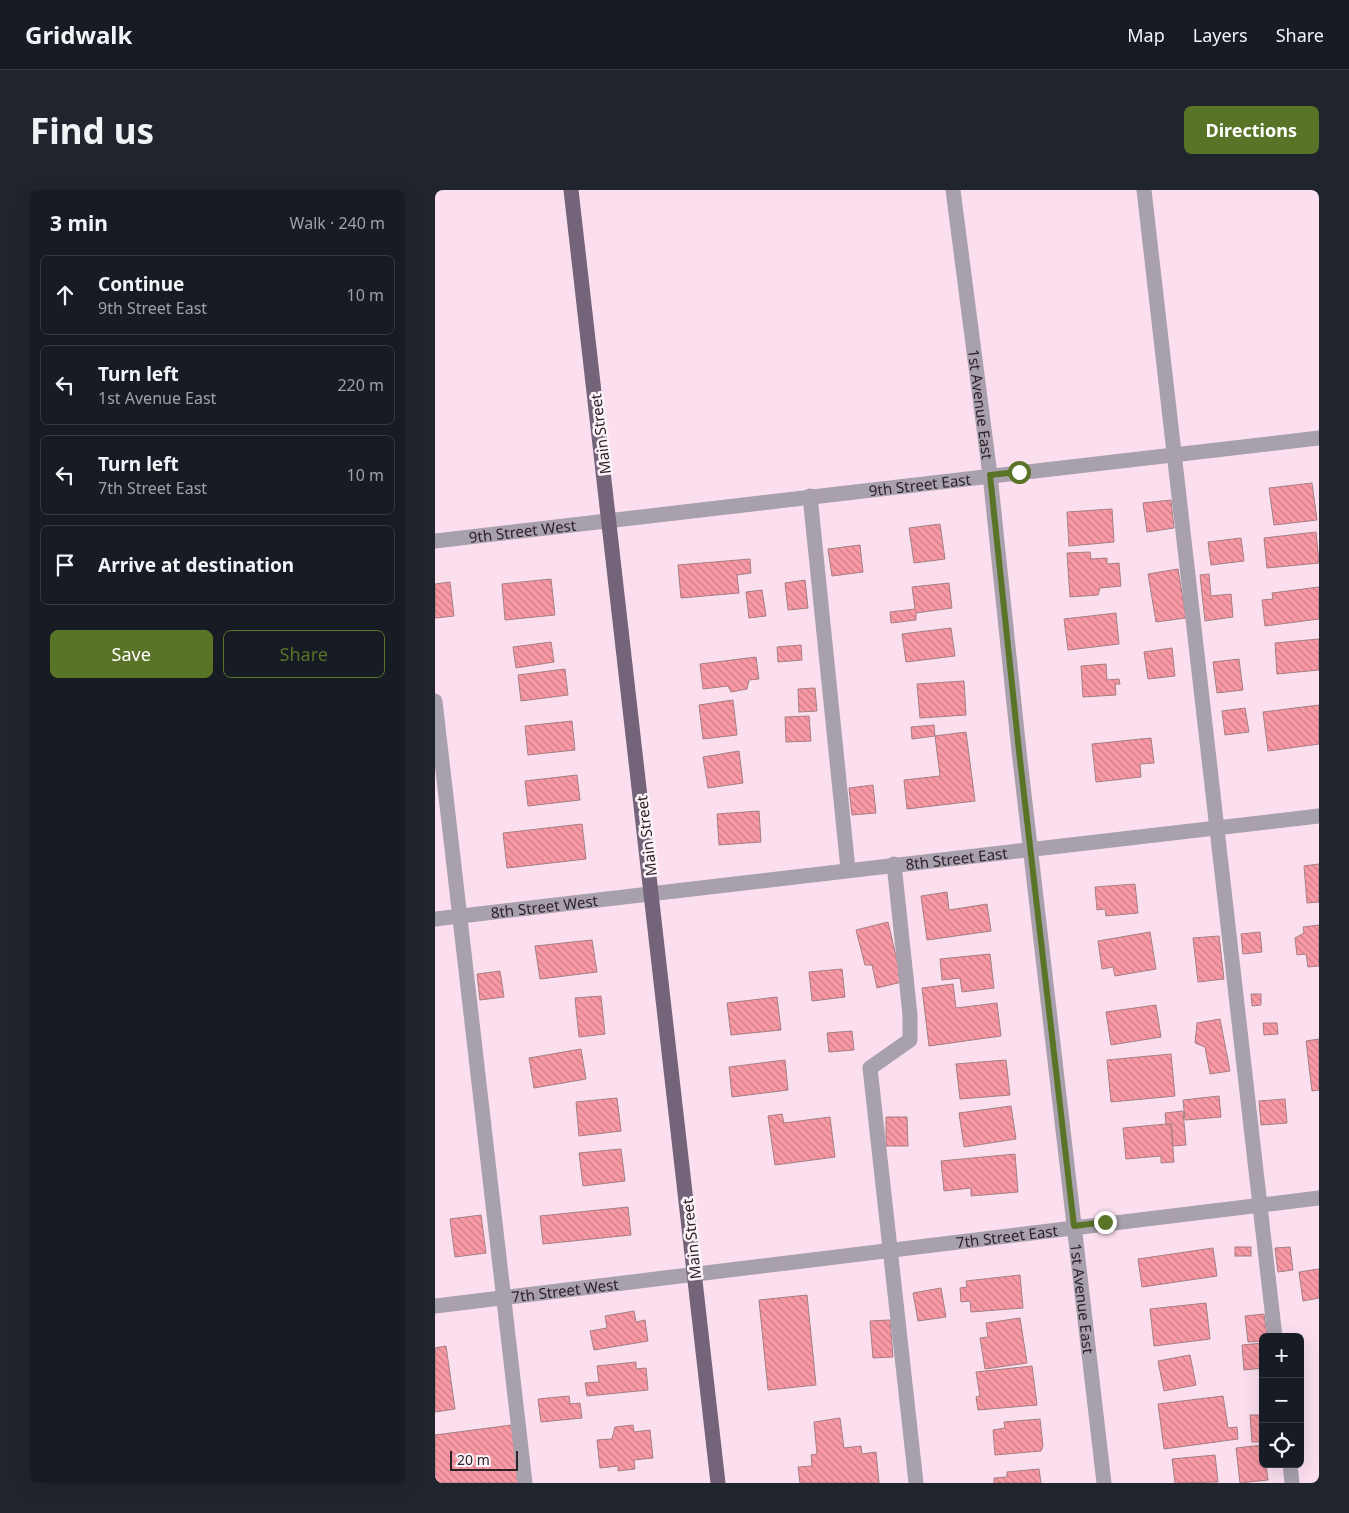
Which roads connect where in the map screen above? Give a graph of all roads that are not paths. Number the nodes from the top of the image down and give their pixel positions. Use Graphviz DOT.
graph roads {
  1 [pos="571,190"];
  2 [pos="953,190"];
  3 [pos="1143,190"];
  4 [pos="1319,438"];
  5 [pos="1174,454"];
  6 [pos="990,475"];
  7 [pos="810,496"];
  8 [pos="610,520"];
  9 [pos="435,541"];
  10 [pos="435,702"];
  11 [pos="1319,816"];
  12 [pos="1217,828"];
  13 [pos="1030,849"];
  14 [pos="894,864"];
  15 [pos="848,869"];
  16 [pos="652,893"];
  17 [pos="461,916"];
  18 [pos="435,919"];
  19 [pos="1319,1198"];
  20 [pos="1259,1204"];
  21 [pos="1074,1226"];
  22 [pos="890,1249"];
  23 [pos="695,1274"];
  24 [pos="504,1298"];
  25 [pos="435,1306"];
  26 [pos="1275,1333"];
  27 [pos="1290,1468"];
  28 [pos="525,1483"];
  29 [pos="717,1483"];
  30 [pos="916,1483"];
  31 [pos="1104,1483"];
  32 [pos="1292,1483"];
  1 -- 8 [label="main road, Main Street"];
  2 -- 6 [label="street, 1st Avenue East"];
  3 -- 5 [label="street"];
  4 -- 5 [label="street, 9th Street East"];
  5 -- 6 [label="street, 9th Street East"];
  5 -- 12 [label="street"];
  6 -- 7 [label="street, 9th Street East"];
  6 -- 13 [label="street, 1st Avenue East"];
  7 -- 8 [label="street, 9th Street East"];
  7 -- 15 [label="street"];
  8 -- 9 [label="street, 9th Street West"];
  8 -- 16 [label="main road, Main Street"];
  10 -- 17 [label="street"];
  11 -- 12 [label="street, 8th Street East"];
  12 -- 13 [label="street, 8th Street East"];
  12 -- 20 [label="street"];
  13 -- 14 [label="street, 8th Street East"];
  13 -- 21 [label="street, 1st Avenue East"];
  14 -- 15 [label="street, 8th Street East"];
  14 -- 22 [label="street"];
  15 -- 16 [label="street, 8th Street East"];
  16 -- 17 [label="street, 8th Street West"];
  16 -- 23 [label="main road, Main Street"];
  17 -- 18 [label="street, 8th Street West"];
  17 -- 24 [label="street"];
  19 -- 20 [label="street, 7th Street East"];
  20 -- 21 [label="street, 7th Street East"];
  20 -- 26 [label="street"];
  21 -- 22 [label="street, 7th Street East"];
  21 -- 31 [label="street, 1st Avenue East"];
  22 -- 23 [label="street, 7th Street East"];
  22 -- 30 [label="street"];
  23 -- 24 [label="street, 7th Street West"];
  23 -- 29 [label="main road, Main Street"];
  24 -- 25 [label="street, 7th Street West"];
  24 -- 28 [label="street"];
  27 -- 32 [label="street"];
}
